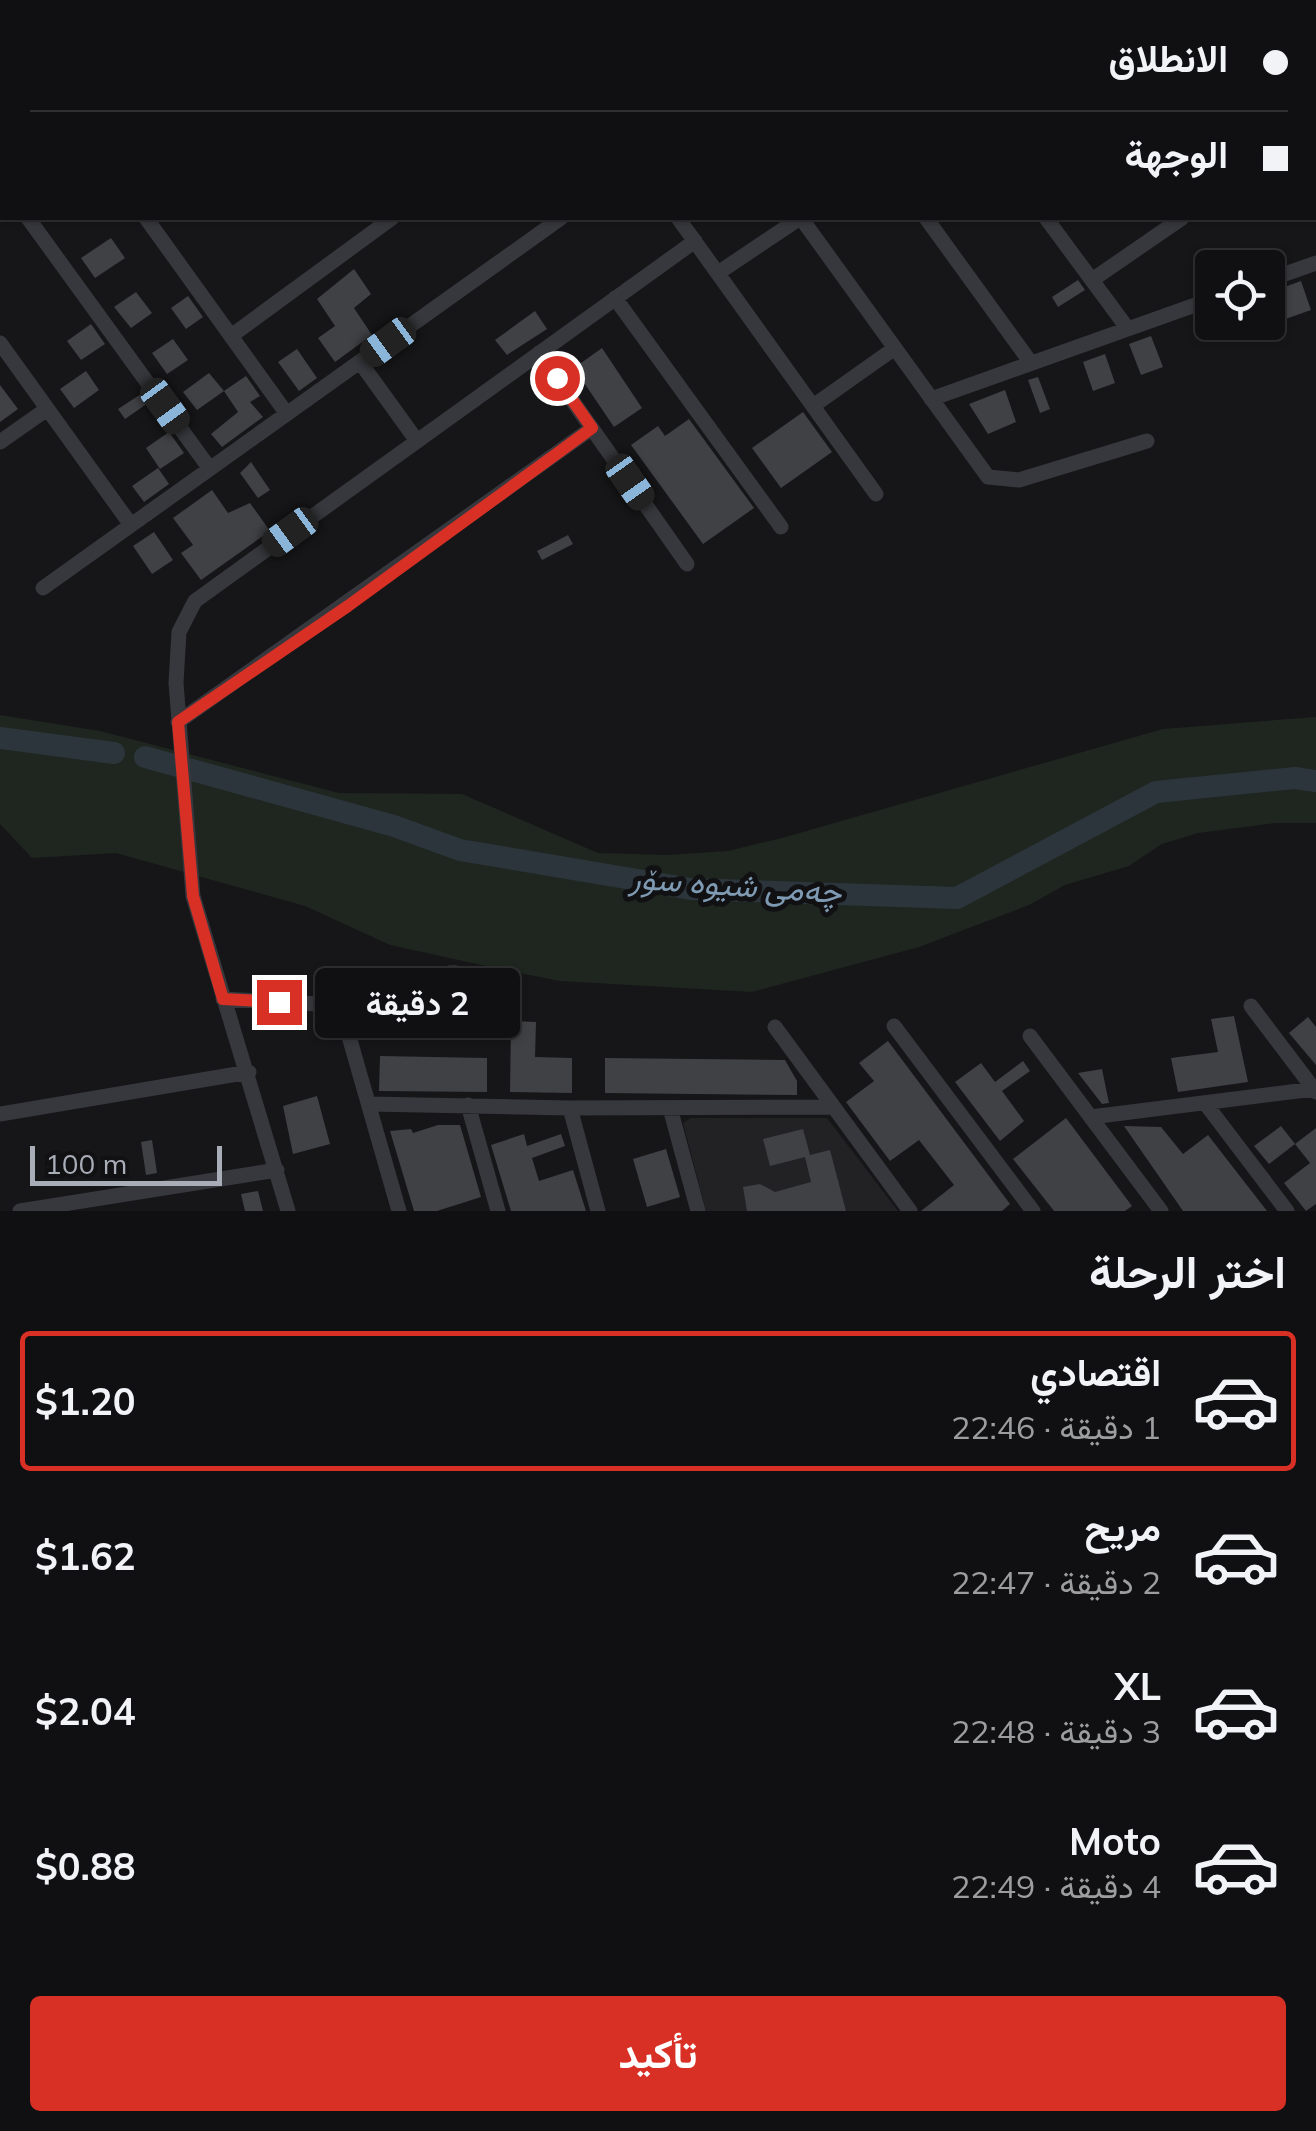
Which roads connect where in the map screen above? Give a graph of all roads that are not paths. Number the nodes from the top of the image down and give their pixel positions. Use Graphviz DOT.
graph roads {
  1 [pos="29,220"];
  2 [pos="147,220"];
  3 [pos="389,220"];
  4 [pos="557,220"];
  5 [pos="679,220"];
  6 [pos="798,220"];
  7 [pos="802,220"];
  8 [pos="927,220"];
  9 [pos="1047,220"];
  10 [pos="1179,220"];
  11 [pos="695,241"];
  12 [pos="1316,263"];
  13 [pos="718,273"];
  14 [pos="1285,274"];
  15 [pos="1092,280"];
  16 [pos="615,298"];
  17 [pos="1195,305"];
  18 [pos="1128,329"];
  19 [pos="231,336"];
  20 [pos="0,343"];
  21 [pos="894,348"];
  22 [pos="540,353"];
  23 [pos="360,362"];
  24 [pos="1031,364"];
  25 [pos="931,398"];
  26 [pos="813,406"];
  27 [pos="47,408"];
  28 [pos="287,414"];
  29 [pos="592,428"];
  30 [pos="417,441"];
  31 [pos="1147,441"];
  32 [pos="0,442"];
  33 [pos="210,468"];
  34 [pos="876,494"];
  35 [pos="131,525"];
  36 [pos="781,527"];
  37 [pos="687,564"];
  38 [pos="44,588"];
  39 [pos="178,729"];
  40 [pos="223,999"];
  41 [pos="340,1005"];
  42 [pos="372,1006"];
  43 [pos="1251,1006"];
  44 [pos="432,1010"];
  45 [pos="498,1012"];
  46 [pos="894,1026"];
  47 [pos="775,1027"];
  48 [pos="1030,1036"];
  49 [pos="249,1072"];
  50 [pos="1315,1091"];
  51 [pos="1205,1103"];
  52 [pos="369,1104"];
  53 [pos="468,1106"];
  54 [pos="832,1107"];
  55 [pos="570,1108"];
  56 [pos="670,1108"];
  57 [pos="0,1114"];
  58 [pos="1091,1118"];
  59 [pos="277,1170"];
  60 [pos="20,1211"];
  61 [pos="288,1211"];
  62 [pos="398,1211"];
  63 [pos="498,1211"];
  64 [pos="598,1211"];
  65 [pos="698,1211"];
  66 [pos="910,1211"];
  67 [pos="1033,1211"];
  68 [pos="1161,1211"];
  69 [pos="1287,1211"];
  1 -- 33 [label="street"];
  2 -- 19 [label="street"];
  3 -- 19 [label="street"];
  4 -- 23 [label="street"];
  5 -- 11 [label="street"];
  6 -- 13 [label="street"];
  7 -- 21 [label="street"];
  8 -- 24 [label="street"];
  9 -- 15 [label="street"];
  10 -- 15 [label="street"];
  11 -- 13 [label="street"];
  11 -- 16 [label="street"];
  12 -- 14 [label="street"];
  13 -- 26 [label="street"];
  15 -- 18 [label="street"];
  16 -- 22 [label="street"];
  16 -- 36 [label="street"];
  17 -- 18 [label="street"];
  18 -- 24 [label="street"];
  19 -- 28 [label="street"];
  20 -- 27 [label="street"];
  21 -- 25 [label="street"];
  21 -- 26 [label="street"];
  22 -- 29 [label="street"];
  22 -- 30 [label="street"];
  23 -- 28 [label="street"];
  23 -- 30 [label="street"];
  24 -- 25 [label="street"];
  25 -- 31 [label="street"];
  26 -- 34 [label="street"];
  27 -- 32 [label="street"];
  27 -- 35 [label="street"];
  28 -- 33 [label="street"];
  29 -- 37 [label="street"];
  29 -- 39 [label="street"];
  30 -- 39 [label="street"];
  33 -- 35 [label="street"];
  35 -- 38 [label="street"];
  39 -- 40 [label="street"];
  40 -- 41 [label="street"];
  40 -- 49 [label="street"];
  41 -- 42 [label="street"];
  41 -- 52 [label="street"];
  42 -- 44 [label="street"];
  42 -- 45 [label="street"];
  43 -- 50 [label="street"];
  46 -- 67 [label="street"];
  47 -- 54 [label="street"];
  48 -- 58 [label="street"];
  49 -- 57 [label="street"];
  49 -- 59 [label="street"];
  50 -- 51 [label="street"];
  51 -- 58 [label="street"];
  51 -- 69 [label="street"];
  52 -- 53 [label="street"];
  52 -- 62 [label="street"];
  53 -- 55 [label="street"];
  53 -- 63 [label="street"];
  54 -- 56 [label="street"];
  54 -- 66 [label="street"];
  55 -- 56 [label="street"];
  55 -- 64 [label="street"];
  56 -- 65 [label="street"];
  58 -- 68 [label="street"];
  59 -- 60 [label="street"];
  59 -- 61 [label="street"];
}
